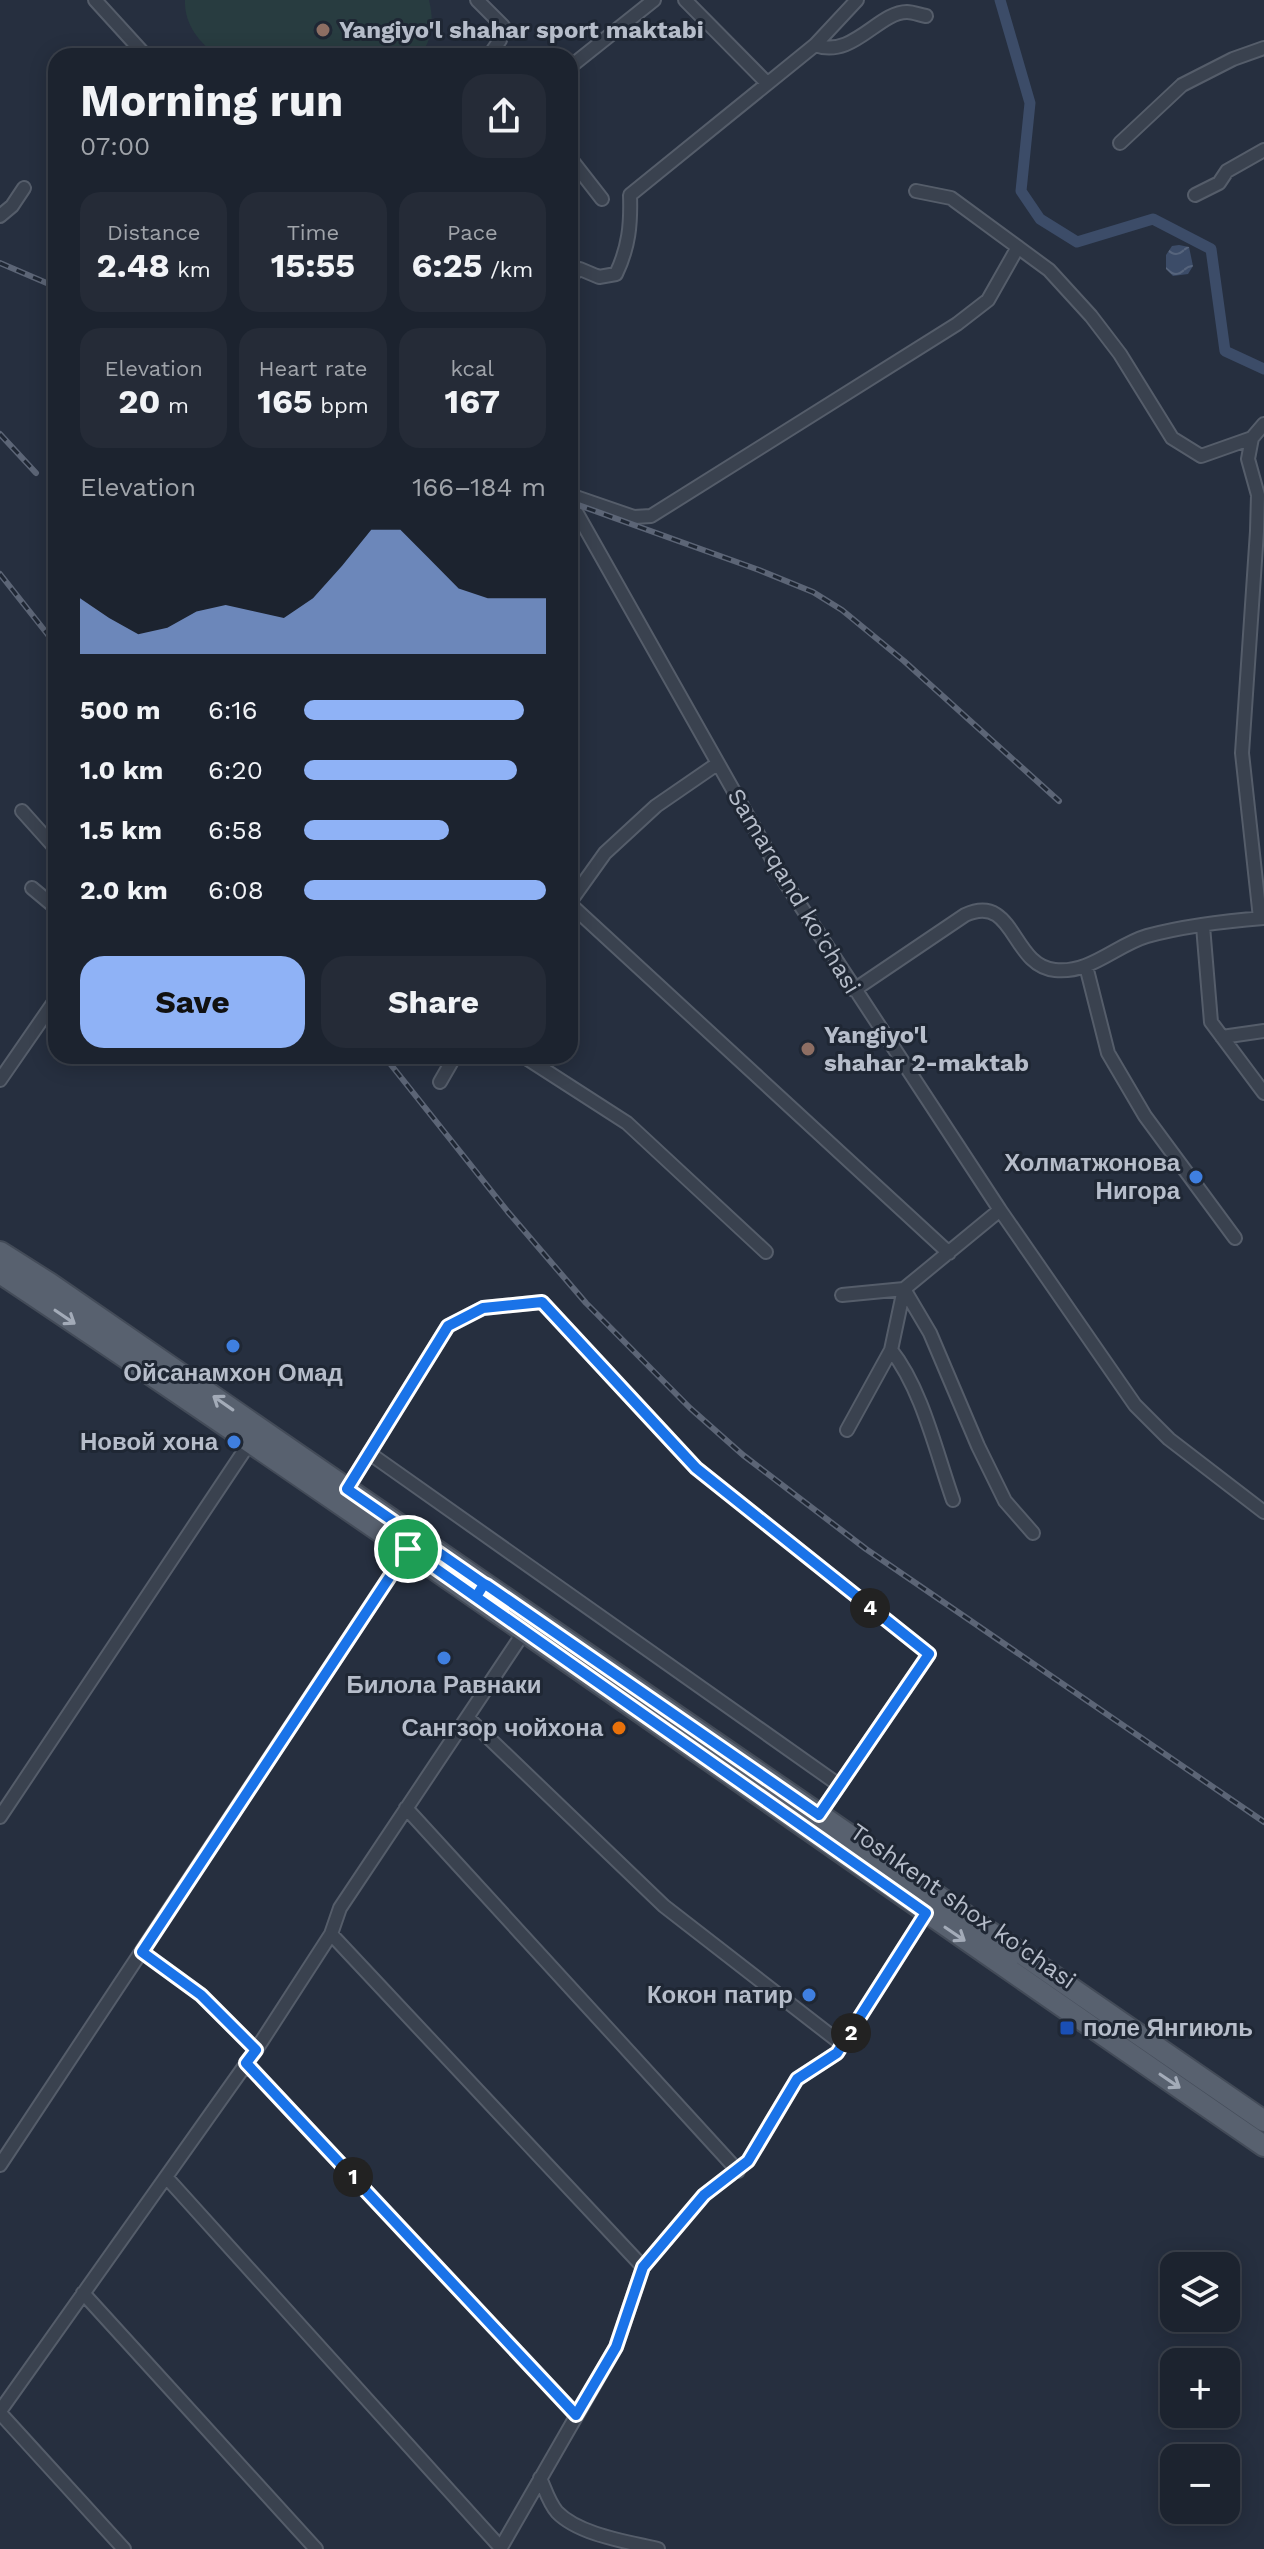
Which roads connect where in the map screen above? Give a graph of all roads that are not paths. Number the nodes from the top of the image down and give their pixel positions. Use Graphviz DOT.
graph roads {
  1 [pos="95,0"];
  2 [pos="477,0"];
  3 [pos="654,0"];
  4 [pos="685,0"];
  5 [pos="857,0"];
  6 [pos="926,16"];
  7 [pos="815,45"];
  8 [pos="139,48"];
  9 [pos="494,48"];
  10 [pos="1264,48"];
  11 [pos="578,61"];
  12 [pos="767,83"];
  13 [pos="1120,143"];
  14 [pos="1264,150"];
  15 [pos="578,168"];
  16 [pos="24,188"];
  17 [pos="916,191"];
  18 [pos="1195,195"];
  19 [pos="602,199"];
  20 [pos="0,216"];
  21 [pos="1018,247"];
  22 [pos="578,270"];
  23 [pos="1264,424"];
  24 [pos="1252,438"];
  25 [pos="578,498"];
  26 [pos="578,526"];
  27 [pos="717,764"];
  28 [pos="22,811"];
  29 [pos="48,840"];
  30 [pos="32,888"];
  31 [pos="578,892"];
  32 [pos="48,901"];
  33 [pos="578,910"];
  34 [pos="1262,918"];
  35 [pos="1203,926"];
  36 [pos="1086,966"];
  37 [pos="854,990"];
  38 [pos="48,1011"];
  39 [pos="1264,1031"];
  40 [pos="1222,1037"];
  41 [pos="450,1064"];
  42 [pos="535,1064"];
  43 [pos="0,1080"];
  44 [pos="440,1082"];
  45 [pos="1264,1093"];
  46 [pos="1000,1210"];
  47 [pos="1235,1238"];
  48 [pos="0,1252"];
  49 [pos="766,1252"];
  50 [pos="949,1253"];
  51 [pos="0,1273"];
  52 [pos="904,1289"];
  53 [pos="842,1295"];
  54 [pos="891,1350"];
  55 [pos="847,1430"];
  56 [pos="250,1442"];
  57 [pos="369,1453"];
  58 [pos="347,1489"];
  59 [pos="953,1500"];
  60 [pos="1264,1512"];
  61 [pos="1033,1533"];
  62 [pos="408,1549"];
  63 [pos="480,1590"];
  64 [pos="524,1632"];
  65 [pos="469,1719"];
  66 [pos="839,1785"];
  67 [pos="406,1808"];
  68 [pos="819,1815"];
  69 [pos="0,1817"];
  70 [pos="926,1913"];
  71 [pos="331,1934"];
  72 [pos="142,1952"];
  73 [pos="843,2045"];
  74 [pos="256,2050"];
  75 [pos="246,2063"];
  76 [pos="1264,2121"];
  77 [pos="1264,2146"];
  78 [pos="0,2165"];
  79 [pos="738,2171"];
  80 [pos="167,2178"];
  81 [pos="643,2267"];
  82 [pos="83,2293"];
  83 [pos="0,2412"];
  84 [pos="576,2415"];
  85 [pos="540,2478"];
  86 [pos="500,2548"];
  87 [pos="124,2549"];
  88 [pos="316,2549"];
  89 [pos="658,2549"];
  1 -- 8 [label="street"];
  2 -- 9 [label="street"];
  3 -- 11 [label="street"];
  4 -- 12 [label="street"];
  5 -- 7 [label="street"];
  6 -- 7 [label="street"];
  7 -- 12 [label="street"];
  10 -- 13 [label="street"];
  12 -- 22 [label="street"];
  14 -- 18 [label="street"];
  15 -- 19 [label="street"];
  16 -- 20 [label="street"];
  17 -- 21 [label="street"];
  21 -- 24 [label="street"];
  21 -- 25 [label="street"];
  23 -- 24 [label="street"];
  24 -- 34 [label="street"];
  26 -- 27 [label="street, Samarqand ko'chasi"];
  27 -- 31 [label="street"];
  27 -- 37 [label="street, Samarqand ko'chasi"];
  28 -- 29 [label="street"];
  30 -- 32 [label="street"];
  33 -- 50 [label="street"];
  34 -- 35 [label="street"];
  35 -- 36 [label="street"];
  35 -- 40 [label="street"];
  36 -- 37 [label="street"];
  36 -- 47 [label="street"];
  37 -- 46 [label="street, Samarqand ko'chasi"];
  38 -- 43 [label="street"];
  39 -- 40 [label="street"];
  40 -- 45 [label="street"];
  41 -- 44 [label="street"];
  42 -- 49 [label="street"];
  46 -- 50 [label="street"];
  46 -- 60 [label="street, Samarqand ko'chasi"];
  58 -- 48 [label="main road, Toshkent shox ko'chasi, one-way"];
  50 -- 52 [label="street"];
  51 -- 56 [label="main road, Toshkent shox ko'chasi, one-way"];
  52 -- 53 [label="street"];
  52 -- 54 [label="street"];
  52 -- 61 [label="street"];
  54 -- 55 [label="street"];
  54 -- 59 [label="street"];
  56 -- 62 [label="main road, Toshkent shox ko'chasi"];
  56 -- 69 [label="street"];
  57 -- 58 [label="street"];
  57 -- 66 [label="street"];
  57 -- 66 [label="street"];
  58 -- 63 [label="main road, Toshkent shox ko'chasi"];
  62 -- 63 [label="main road, Toshkent shox ko'chasi"];
  62 -- 72 [label="street"];
  63 -- 64 [label="main road, Toshkent shox ko'chasi"];
  63 -- 68 [label="main road, Toshkent shox ko'chasi"];
  64 -- 65 [label="street"];
  64 -- 70 [label="main road, Toshkent shox ko'chasi"];
  65 -- 67 [label="street"];
  65 -- 73 [label="street"];
  66 -- 68 [label="street"];
  67 -- 71 [label="street"];
  67 -- 79 [label="street"];
  68 -- 76 [label="main road, Toshkent shox ko'chasi"];
  70 -- 73 [label="street"];
  70 -- 77 [label="main road, Toshkent shox ko'chasi, one-way"];
  71 -- 74 [label="street"];
  71 -- 81 [label="street"];
  72 -- 74 [label="street"];
  72 -- 78 [label="street"];
  73 -- 79 [label="street"];
  74 -- 75 [label="street"];
  75 -- 80 [label="street"];
  75 -- 84 [label="street"];
  79 -- 81 [label="street"];
  80 -- 82 [label="street"];
  80 -- 86 [label="street"];
  81 -- 84 [label="street"];
  82 -- 83 [label="street"];
  82 -- 88 [label="street"];
  83 -- 87 [label="street"];
  84 -- 85 [label="street"];
  85 -- 86 [label="street"];
  85 -- 89 [label="street"];
}
